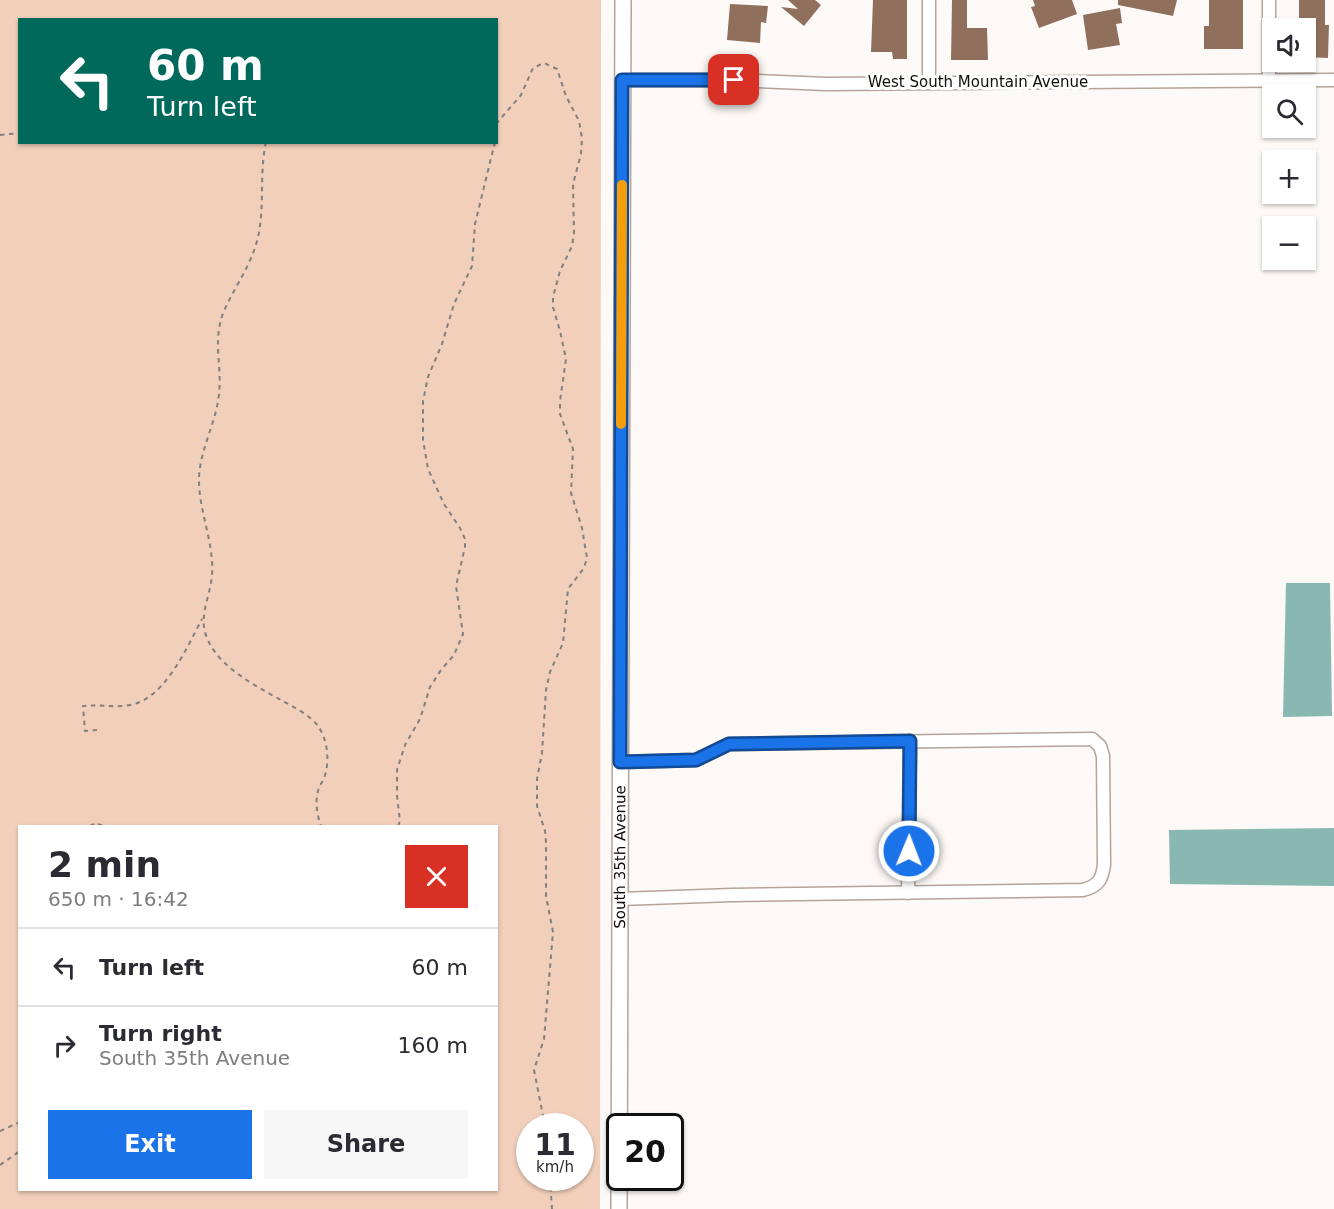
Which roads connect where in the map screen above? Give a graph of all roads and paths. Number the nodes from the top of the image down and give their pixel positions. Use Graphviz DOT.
graph roads {
  1 [pos="622,0"];
  2 [pos="929,0"];
  3 [pos="1269,0"];
  4 [pos="622,80"];
  5 [pos="1269,80"];
  6 [pos="1334,80"];
  7 [pos="929,82"];
  8 [pos="498,122"];
  9 [pos="18,133"];
  10 [pos="0,135"];
  11 [pos="266,144"];
  12 [pos="495,144"];
  13 [pos="202,619"];
  14 [pos="97,730"];
  15 [pos="910,741"];
  16 [pos="620,762"];
  17 [pos="321,825"];
  18 [pos="398,825"];
  19 [pos="908,892"];
  20 [pos="620,899"];
  21 [pos="542,1113"];
  22 [pos="18,1123"];
  23 [pos="0,1131"];
  24 [pos="18,1152"];
  25 [pos="0,1165"];
  26 [pos="551,1191"];
  27 [pos="552,1209"];
  28 [pos="619,1209"];
  1 -- 4 [label="main road, South 35th Avenue"];
  2 -- 7 [label="street"];
  3 -- 5 [label="street"];
  4 -- 7 [label="street, West South Mountain Avenue"];
  4 -- 16 [label="main road, South 35th Avenue"];
  5 -- 6 [label="street, West South Mountain Avenue"];
  5 -- 7 [label="street, West South Mountain Avenue"];
  8 -- 21 [label="path"];
  9 -- 10 [label="path"];
  11 -- 13 [label="path"];
  12 -- 18 [label="path"];
  13 -- 14 [label="path"];
  13 -- 17 [label="path"];
  15 -- 16 [label="street"];
  15 -- 19 [label="street"];
  15 -- 19 [label="street"];
  16 -- 20 [label="main road, South 35th Avenue"];
  19 -- 20 [label="street"];
  20 -- 28 [label="main road, South 35th Avenue"];
  22 -- 23 [label="path"];
  24 -- 25 [label="path"];
  26 -- 27 [label="path"];
}
